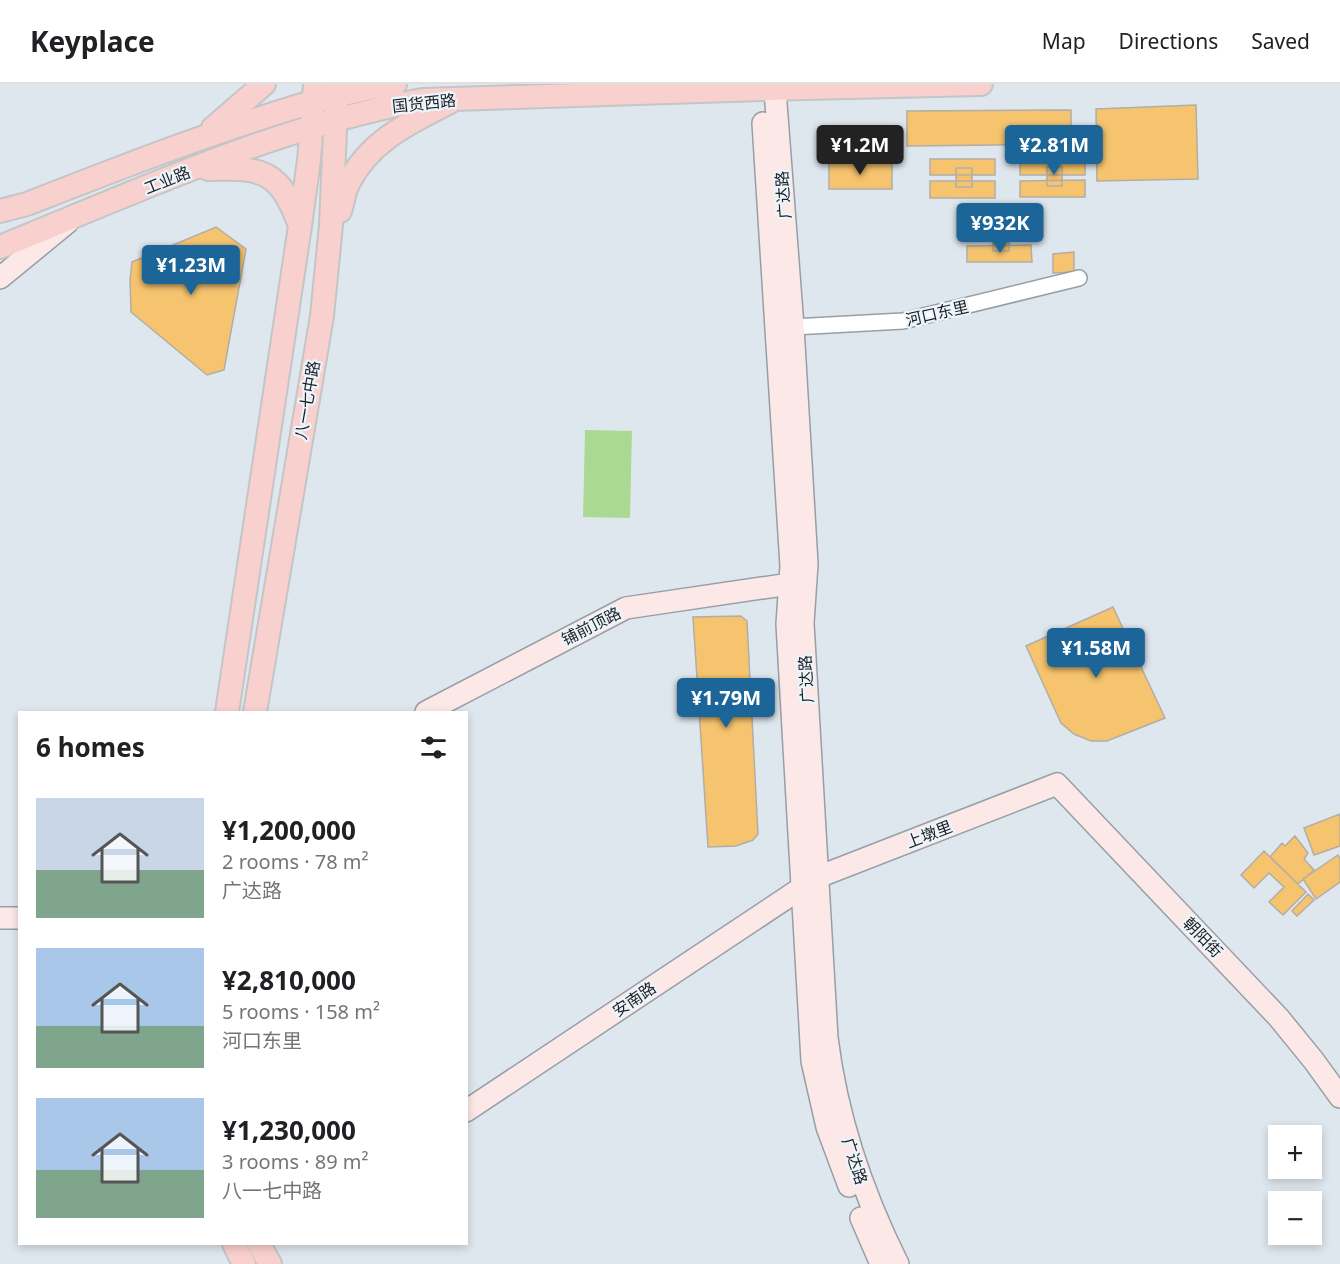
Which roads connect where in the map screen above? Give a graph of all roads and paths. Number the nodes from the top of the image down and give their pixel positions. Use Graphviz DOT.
graph roads {
  1 [pos="264,84"];
  2 [pos="395,84"];
  3 [pos="981,84"];
  4 [pos="767,87"];
  5 [pos="337,90"];
  6 [pos="314,93"];
  7 [pos="457,99"];
  8 [pos="337,120"];
  9 [pos="312,128"];
  10 [pos="188,141"];
  11 [pos="192,170"];
  12 [pos="0,211"];
  13 [pos="77,216"];
  14 [pos="331,225"];
  15 [pos="300,226"];
  16 [pos="0,247"];
  17 [pos="0,278"];
  18 [pos="1079,278"];
  19 [pos="792,327"];
  20 [pos="799,583"];
  21 [pos="227,711"];
  22 [pos="255,711"];
  23 [pos="428,711"];
  24 [pos="1058,784"];
  25 [pos="810,882"];
  26 [pos="0,908"];
  27 [pos="18,908"];
  28 [pos="0,918"];
  29 [pos="18,918"];
  30 [pos="1340,1097"];
  31 [pos="468,1110"];
  32 [pos="264,1250"];
  33 [pos="240,1255"];
  34 [pos="881,1264"];
  35 [pos="898,1264"];
  1 -- 10 [label="main road"];
  2 -- 5 [label="main road, 国货西路"];
  3 -- 4 [label="main road, 国货西路"];
  4 -- 7 [label="main road, 国货西路"];
  4 -- 19 [label="main road, 广达路"];
  4 -- 20 [label="main road, 广达路"];
  5 -- 6 [label="main road, 工业路"];
  5 -- 8 [label="main road, 八一七中路"];
  6 -- 9 [label="main road, 八一七中路"];
  6 -- 10 [label="main road, 工业路"];
  7 -- 8 [label="main road, 国货西路"];
  7 -- 14 [label="main road"];
  8 -- 9 [label="main road, 工业路"];
  8 -- 14 [label="main road, 八一七中路"];
  9 -- 11 [label="main road, 工业路"];
  9 -- 15 [label="main road, 八一七中路"];
  10 -- 12 [label="main road, 工业路"];
  11 -- 13 [label="main road, 工业路"];
  11 -- 15 [label="main road"];
  13 -- 16 [label="main road, 工业路"];
  13 -- 17 [label="main road"];
  14 -- 22 [label="main road, 八一七中路"];
  15 -- 21 [label="main road, 八一七中路"];
  18 -- 19 [label="street, 河口东里"];
  19 -- 20 [label="main road, 广达路"];
  20 -- 23 [label="main road, 铺前顶路"];
  20 -- 25 [label="main road, 广达路"];
  24 -- 25 [label="main road, 上墩里"];
  24 -- 30 [label="main road, 朝阳街"];
  25 -- 31 [label="main road, 安南路"];
  25 -- 34 [label="main road, 广达路"];
  25 -- 35 [label="main road, 广达路"];
  26 -- 27 [label="main road"];
  28 -- 29 [label="main road"];
  32 -- 33 [label="main road"];
}
